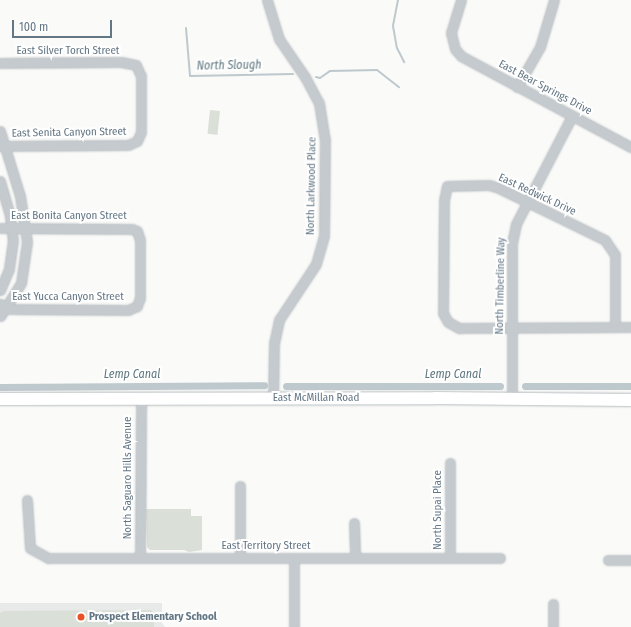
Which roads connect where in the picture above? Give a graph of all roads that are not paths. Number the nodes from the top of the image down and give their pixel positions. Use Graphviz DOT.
graph roads {
  1 [pos="267,0"];
  2 [pos="461,0"];
  3 [pos="554,0"];
  4 [pos="0,63"];
  5 [pos="517,87"];
  6 [pos="572,116"];
  7 [pos="0,131"];
  8 [pos="137,141"];
  9 [pos="2,146"];
  10 [pos="631,146"];
  11 [pos="0,181"];
  12 [pos="528,202"];
  13 [pos="0,228"];
  14 [pos="12,228"];
  15 [pos="26,228"];
  16 [pos="0,290"];
  17 [pos="3,306"];
  18 [pos="136,306"];
  19 [pos="0,316"];
  20 [pos="614,327"];
  21 [pos="631,327"];
  22 [pos="513,328"];
  23 [pos="141,398"];
  24 [pos="273,398"];
  25 [pos="512,398"];
  26 [pos="0,399"];
  27 [pos="631,400"];
  28 [pos="450,463"];
  29 [pos="240,486"];
  30 [pos="27,500"];
  31 [pos="354,524"];
  32 [pos="140,558"];
  33 [pos="240,558"];
  34 [pos="294,558"];
  35 [pos="355,558"];
  36 [pos="450,558"];
  37 [pos="500,558"];
  38 [pos="608,560"];
  39 [pos="631,560"];
  40 [pos="554,604"];
  41 [pos="294,627"];
  42 [pos="554,627"];
  1 -- 24 [label="street, North Larkwood Place"];
  2 -- 5 [label="street, East Bear Springs Drive"];
  3 -- 5 [label="street"];
  4 -- 8 [label="street, East Silver Torch Street"];
  5 -- 6 [label="street, East Bear Springs Drive"];
  6 -- 10 [label="street, East Bear Springs Drive"];
  6 -- 12 [label="street, North Timberline Way"];
  7 -- 9 [label="street"];
  8 -- 9 [label="street, East Senita Canyon Street"];
  9 -- 15 [label="street"];
  11 -- 14 [label="street"];
  12 -- 20 [label="street, East Redwick Drive"];
  12 -- 22 [label="street, North Timberline Way"];
  12 -- 22 [label="street, East Redwick Drive"];
  13 -- 14 [label="street, East Bonita Canyon Street"];
  14 -- 15 [label="street, East Bonita Canyon Street"];
  14 -- 16 [label="street"];
  15 -- 17 [label="street"];
  15 -- 18 [label="street, East Bonita Canyon Street"];
  17 -- 18 [label="street, East Yucca Canyon Street"];
  17 -- 19 [label="street"];
  20 -- 21 [label="street"];
  20 -- 22 [label="street"];
  22 -- 25 [label="street, North Timberline Way"];
  23 -- 24 [label="main road, East McMillan Road"];
  23 -- 26 [label="main road, East McMillan Road"];
  23 -- 32 [label="street, North Saguaro Hills Avenue"];
  24 -- 25 [label="main road, East McMillan Road"];
  25 -- 27 [label="main road, East McMillan Road"];
  28 -- 36 [label="street, North Supai Place"];
  29 -- 33 [label="street"];
  30 -- 32 [label="street, East Territory Street"];
  31 -- 35 [label="street"];
  32 -- 33 [label="street, East Territory Street"];
  33 -- 34 [label="street, East Territory Street"];
  34 -- 35 [label="street, East Territory Street"];
  34 -- 41 [label="street"];
  35 -- 36 [label="street, East Territory Street"];
  36 -- 37 [label="street, East Territory Street"];
  38 -- 39 [label="street"];
  40 -- 42 [label="street"];
}
